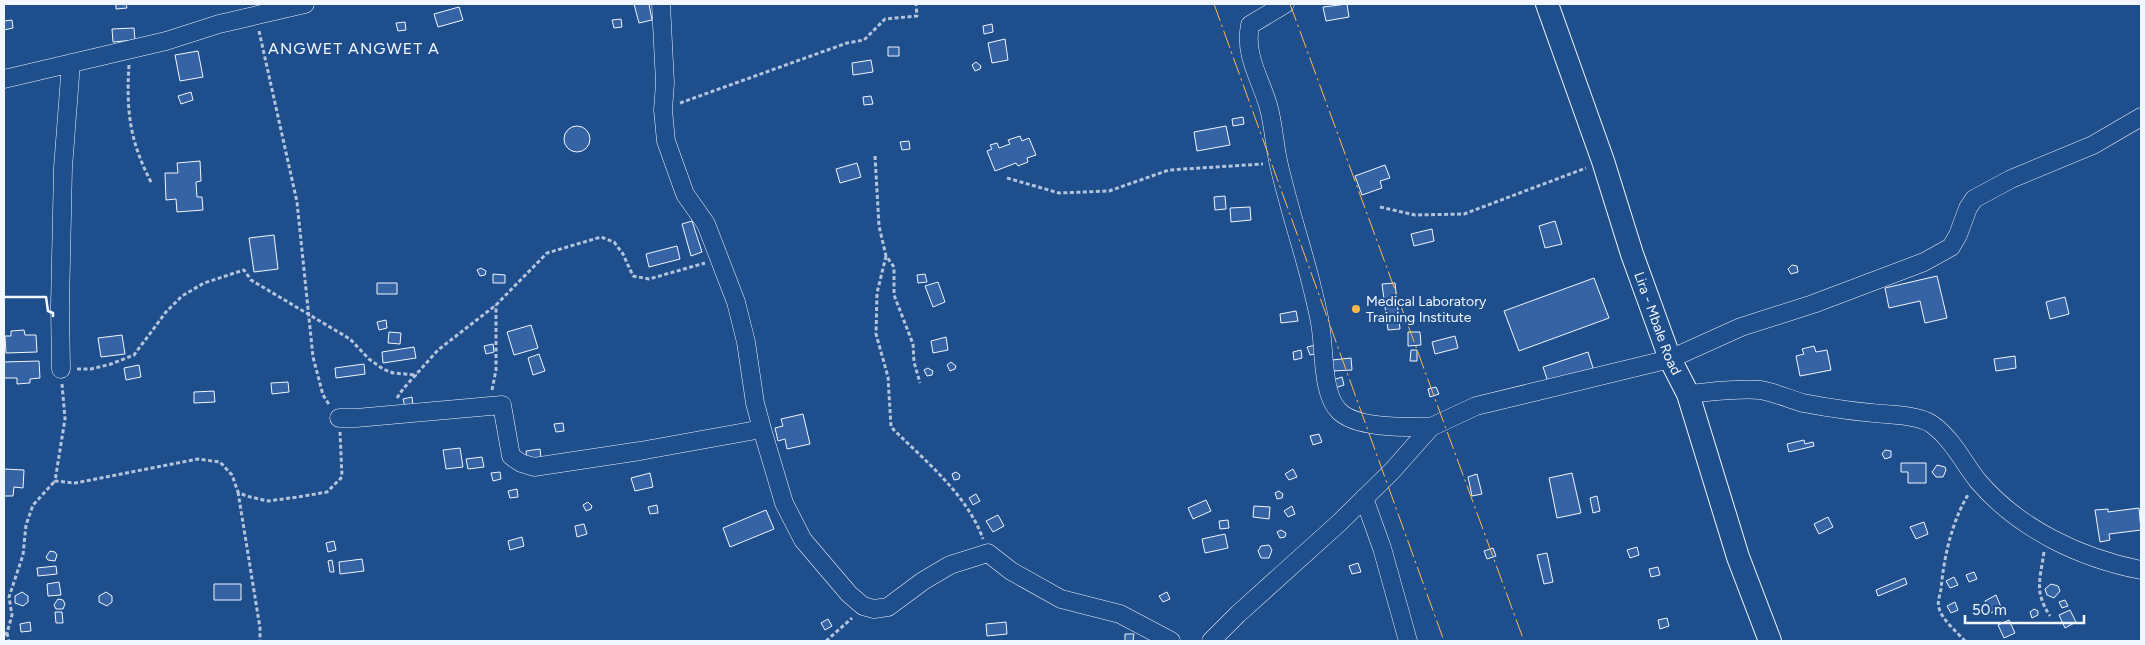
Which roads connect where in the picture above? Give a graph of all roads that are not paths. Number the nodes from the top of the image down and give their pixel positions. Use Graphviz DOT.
graph roads {
  1 [pos="305,4"];
  2 [pos="662,4"];
  3 [pos="1285,4"];
  4 [pos="1546,4"];
  5 [pos="71,64"];
  6 [pos="4,79"];
  7 [pos="2141,117"];
  8 [pos="1670,359"];
  9 [pos="61,369"];
  10 [pos="1688,394"];
  11 [pos="338,418"];
  12 [pos="762,428"];
  13 [pos="1431,428"];
  14 [pos="1364,498"];
  15 [pos="2141,570"];
  16 [pos="1171,641"];
  17 [pos="1211,641"];
  18 [pos="1408,641"];
  19 [pos="1770,641"];
  1 -- 5 [label="street"];
  2 -- 12 [label="street"];
  3 -- 13 [label="street"];
  4 -- 8 [label="main road, Lira - Mbale Road"];
  5 -- 6 [label="street"];
  5 -- 9 [label="street"];
  7 -- 8 [label="street"];
  8 -- 10 [label="main road, Lira - Mbale Road"];
  8 -- 13 [label="street"];
  10 -- 15 [label="street"];
  10 -- 19 [label="main road, Lira - Mbale Road"];
  11 -- 12 [label="street"];
  12 -- 16 [label="street"];
  13 -- 14 [label="street"];
  14 -- 17 [label="street"];
  14 -- 18 [label="street"];
}
